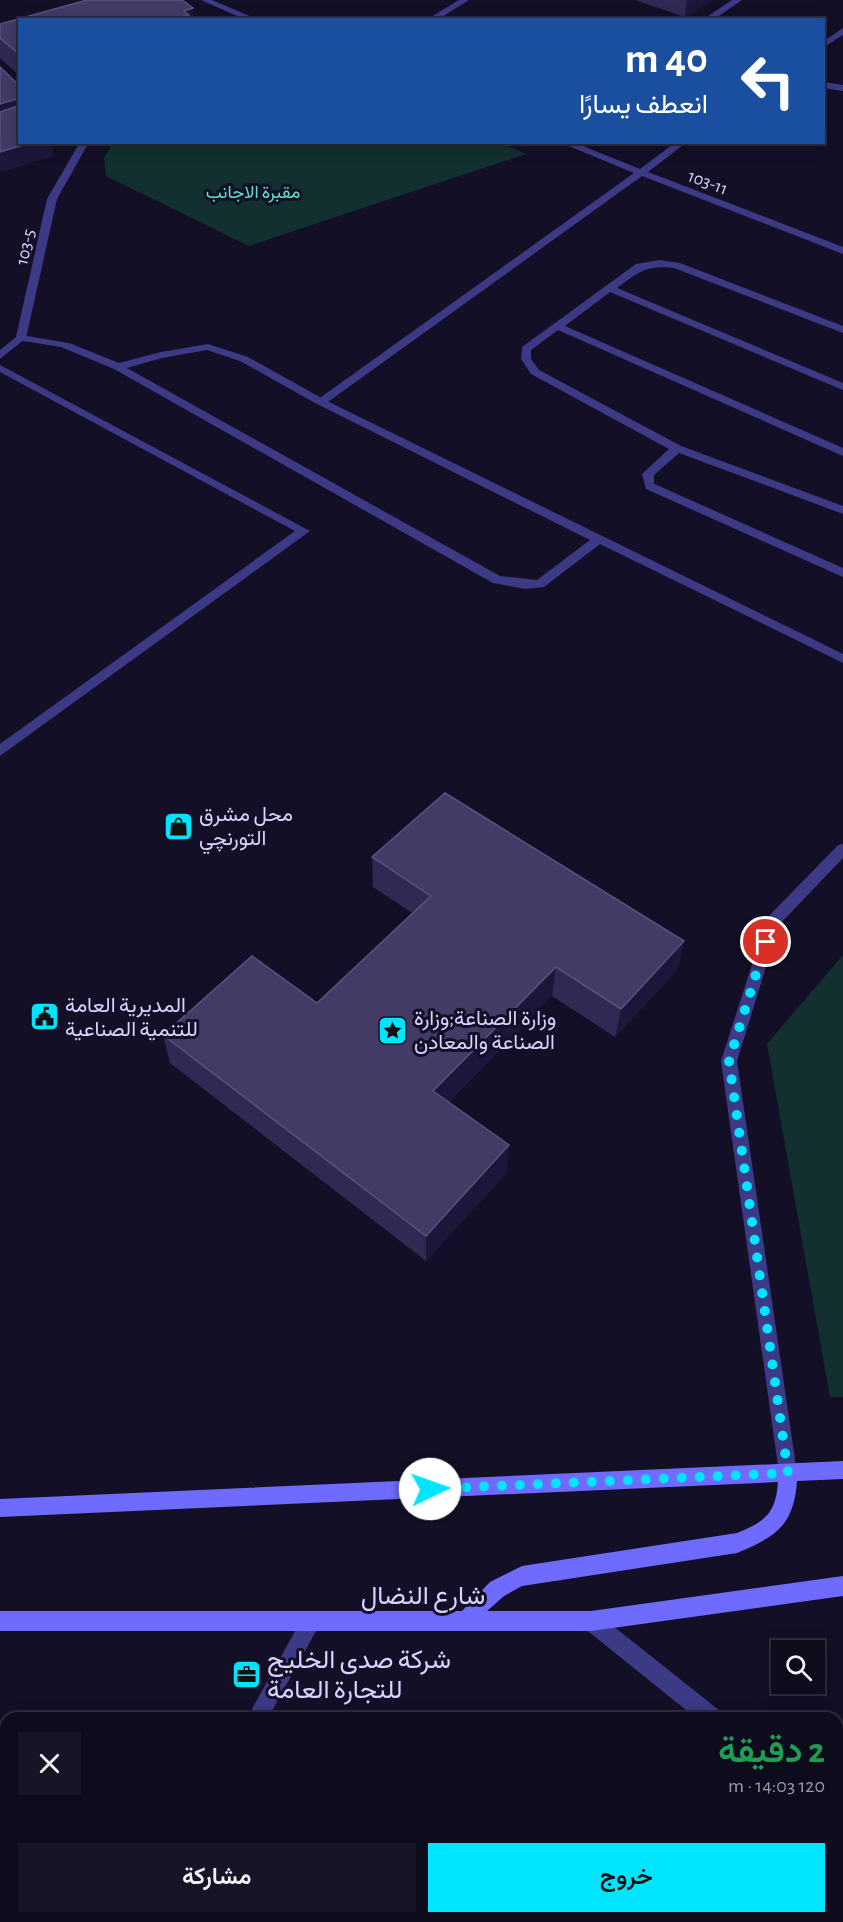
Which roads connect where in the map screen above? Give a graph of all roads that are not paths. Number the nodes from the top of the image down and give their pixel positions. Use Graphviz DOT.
graph roads {
  1 [pos="205,0"];
  2 [pos="465,0"];
  3 [pos="738,0"];
  4 [pos="250,18"];
  5 [pos="434,18"];
  6 [pos="709,18"];
  7 [pos="843,31"];
  8 [pos="825,44"];
  9 [pos="825,86"];
  10 [pos="843,88"];
  11 [pos="84,144"];
  12 [pos="567,144"];
  13 [pos="680,144"];
  14 [pos="639,173"];
  15 [pos="843,251"];
  16 [pos="611,289"];
  17 [pos="557,326"];
  18 [pos="843,330"];
  19 [pos="21,338"];
  20 [pos="0,356"];
  21 [pos="118,367"];
  22 [pos="0,368"];
  23 [pos="843,387"];
  24 [pos="321,402"];
  25 [pos="677,448"];
  26 [pos="843,452"];
  27 [pos="843,510"];
  28 [pos="599,539"];
  29 [pos="843,573"];
  30 [pos="843,659"];
  31 [pos="0,751"];
  32 [pos="843,849"];
  33 [pos="843,1470"];
  34 [pos="788,1473"];
  35 [pos="0,1508"];
  36 [pos="843,1586"];
  37 [pos="0,1622"];
  38 [pos="311,1622"];
  39 [pos="466,1622"];
  40 [pos="591,1622"];
  41 [pos="260,1712"];
  42 [pos="705,1712"];
  1 -- 4 [label="street"];
  2 -- 5 [label="street"];
  3 -- 6 [label="street"];
  7 -- 8 [label="street"];
  9 -- 10 [label="street"];
  11 -- 19 [label="street, 103-5"];
  12 -- 14 [label="street, 103-11"];
  13 -- 14 [label="street"];
  14 -- 15 [label="street, 103-11"];
  14 -- 24 [label="street"];
  16 -- 17 [label="street"];
  16 -- 18 [label="street"];
  16 -- 23 [label="street"];
  17 -- 25 [label="street"];
  17 -- 26 [label="street"];
  19 -- 20 [label="street"];
  19 -- 21 [label="street"];
  21 -- 24 [label="street"];
  21 -- 28 [label="street"];
  22 -- 31 [label="street"];
  24 -- 28 [label="street"];
  25 -- 27 [label="street"];
  25 -- 29 [label="street"];
  28 -- 30 [label="street"];
  32 -- 34 [label="street"];
  33 -- 34 [label="main road"];
  34 -- 35 [label="main road"];
  34 -- 39 [label="main road"];
  36 -- 40 [label="main road, شارع النضال"];
  37 -- 38 [label="main road, شارع النضال"];
  38 -- 39 [label="main road, شارع النضال"];
  38 -- 41 [label="street"];
  39 -- 40 [label="main road, شارع النضال"];
  40 -- 42 [label="street"];
}
